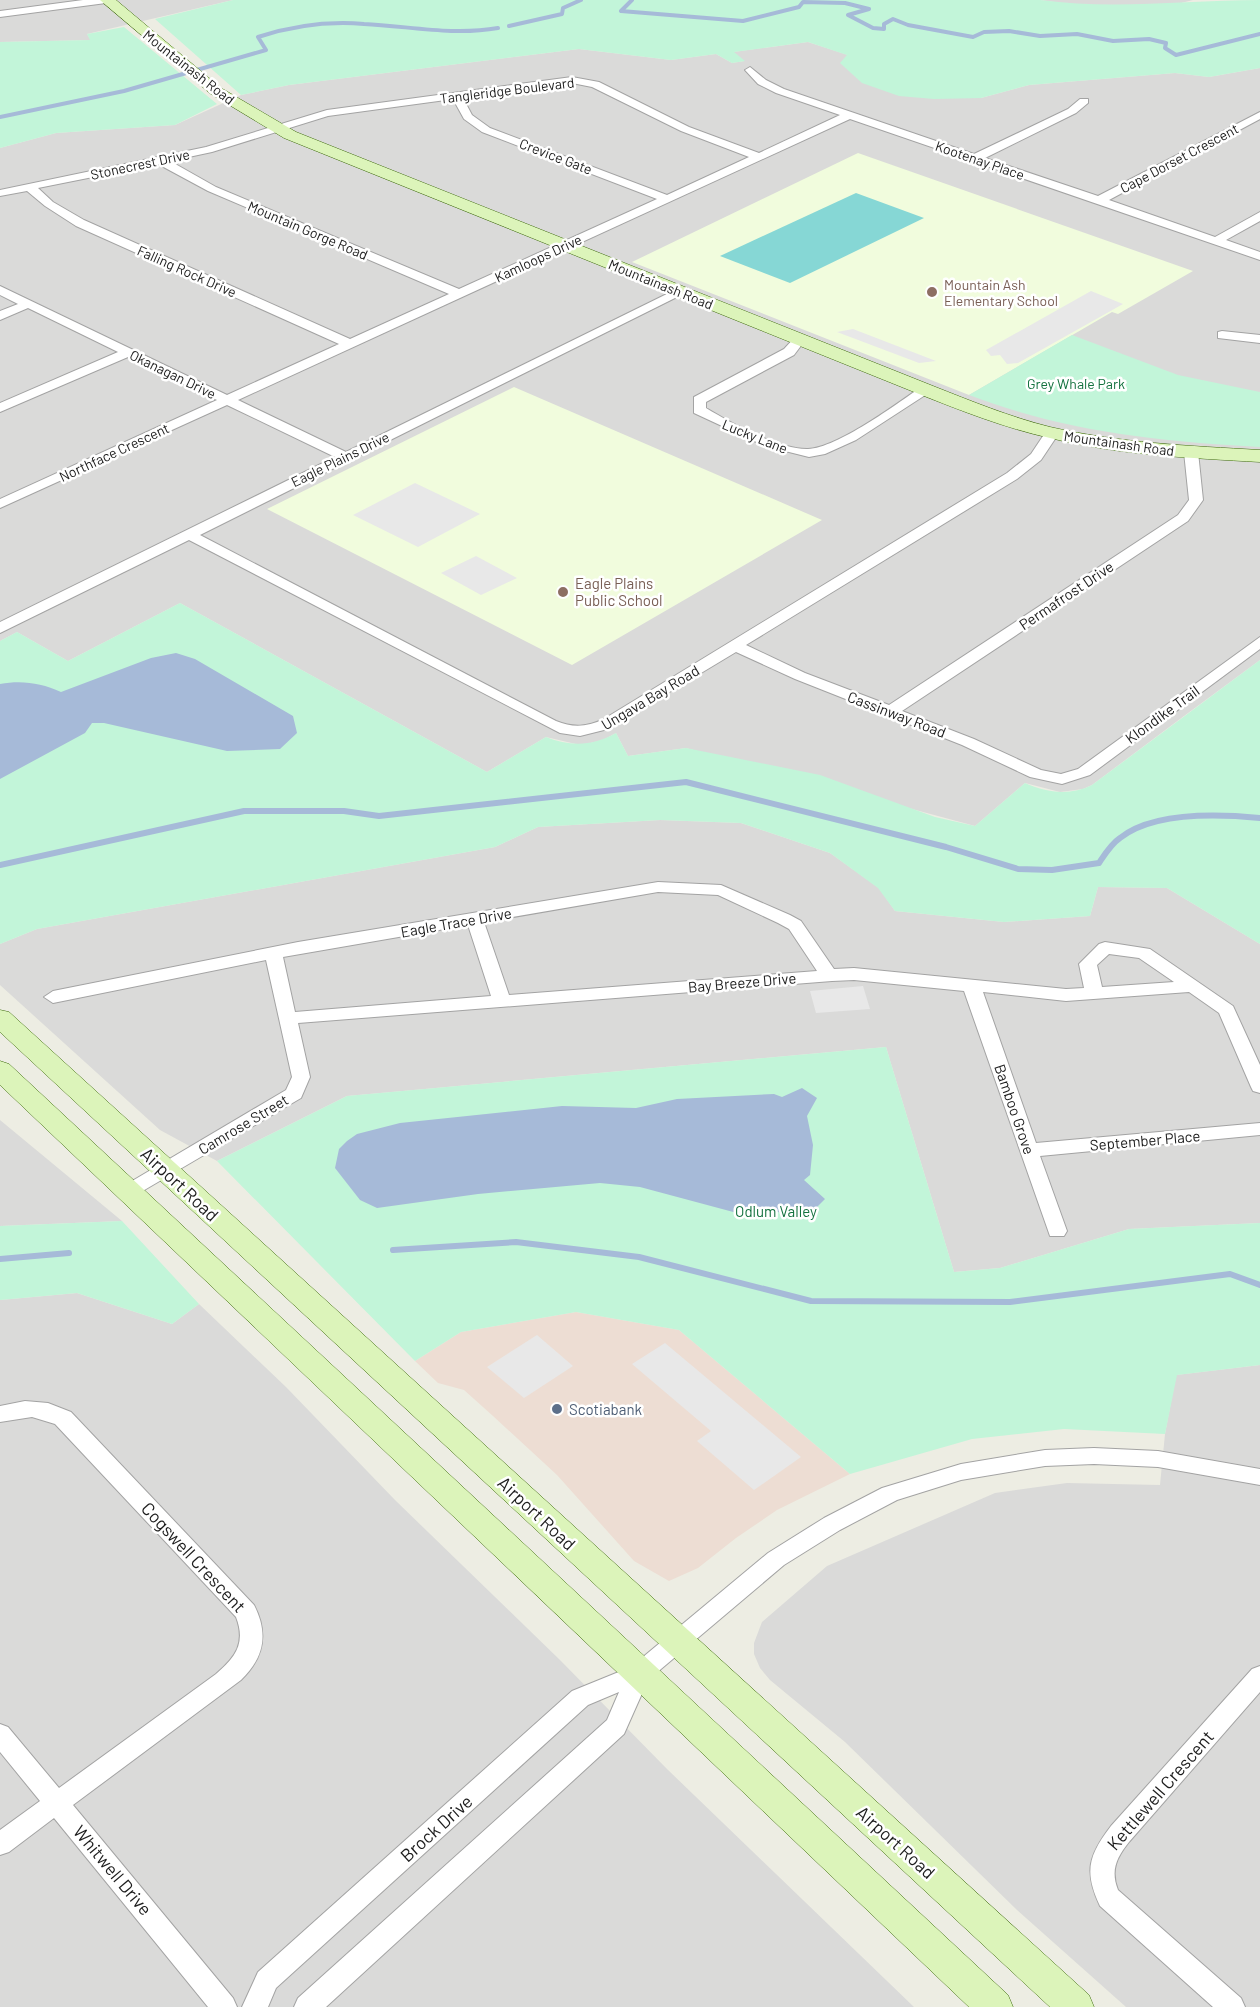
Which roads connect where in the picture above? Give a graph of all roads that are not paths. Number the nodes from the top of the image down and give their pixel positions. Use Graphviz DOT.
graph roads {
  1 [pos="106,0"];
  2 [pos="0,14"];
  3 [pos="750,70"];
  4 [pos="457,97"];
  5 [pos="1084,101"];
  6 [pos="1260,115"];
  7 [pos="850,116"];
  8 [pos="277,128"];
  9 [pos="760,157"];
  10 [pos="975,158"];
  11 [pos="160,160"];
  12 [pos="30,187"];
  13 [pos="0,193"];
  14 [pos="668,199"];
  15 [pos="1098,201"];
  16 [pos="1260,216"];
  17 [pos="1216,241"];
  18 [pos="565,246"];
  19 [pos="1260,256"];
  20 [pos="0,290"];
  21 [pos="681,292"];
  22 [pos="459,294"];
  23 [pos="28,304"];
  24 [pos="0,316"];
  25 [pos="1222,335"];
  26 [pos="800,339"];
  27 [pos="1260,339"];
  28 [pos="350,344"];
  29 [pos="129,352"];
  30 [pos="926,390"];
  31 [pos="227,400"];
  32 [pos="0,408"];
  33 [pos="1052,433"];
  34 [pos="1191,452"];
  35 [pos="1260,456"];
  36 [pos="345,457"];
  37 [pos="0,504"];
  38 [pos="188,534"];
  39 [pos="0,628"];
  40 [pos="1260,642"];
  41 [pos="734,645"];
  42 [pos="891,711"];
  43 [pos="1062,779"];
  44 [pos="475,920"];
  45 [pos="273,953"];
  46 [pos="829,975"];
  47 [pos="1195,986"];
  48 [pos="972,987"];
  49 [pos="1094,992"];
  50 [pos="53,997"];
  51 [pos="502,1001"];
  52 [pos="289,1017"];
  53 [pos="0,1018"];
  54 [pos="0,1070"];
  55 [pos="1260,1087"];
  56 [pos="1260,1129"];
  57 [pos="1029,1150"];
  58 [pos="166,1170"];
  59 [pos="129,1192"];
  60 [pos="1057,1231"];
  61 [pos="0,1414"];
  62 [pos="1260,1478"];
  63 [pos="677,1642"];
  64 [pos="639,1674"];
  65 [pos="1260,1676"];
  66 [pos="0,1734"];
  67 [pos="58,1804"];
  68 [pos="0,1844"];
  69 [pos="224,2007"];
  70 [pos="255,2007"];
  71 [pos="307,2007"];
  72 [pos="995,2007"];
  73 [pos="1076,2007"];
  74 [pos="1232,2007"];
  1 -- 2 [label="street"];
  1 -- 8 [label="main road, Mountainash Road"];
  3 -- 7 [label="street, Kootenay Place"];
  4 -- 8 [label="street, Tangleridge Boulevard"];
  4 -- 9 [label="street, Tangleridge Boulevard"];
  4 -- 14 [label="street, Crevice Gate"];
  5 -- 10 [label="street"];
  6 -- 15 [label="street, Cape Dorset Crescent"];
  7 -- 9 [label="street, Kamloops Drive"];
  7 -- 10 [label="street, Kootenay Place"];
  8 -- 11 [label="street, Stonecrest Drive"];
  8 -- 18 [label="main road, Mountainash Road"];
  9 -- 14 [label="street, Kamloops Drive"];
  10 -- 15 [label="street, Kootenay Place"];
  11 -- 12 [label="street, Stonecrest Drive"];
  11 -- 22 [label="street, Mountain Gorge Road"];
  12 -- 13 [label="street, Stonecrest Drive"];
  12 -- 28 [label="street, Falling Rock Drive"];
  14 -- 18 [label="street, Kamloops Drive"];
  15 -- 17 [label="street, Kootenay Place"];
  16 -- 17 [label="street"];
  17 -- 19 [label="street, Kootenay Place"];
  18 -- 21 [label="main road, Mountainash Road"];
  18 -- 22 [label="street, Kamloops Drive"];
  20 -- 23 [label="street, Okanagan Drive"];
  21 -- 26 [label="main road, Mountainash Road"];
  21 -- 36 [label="street, Eagle Plains Drive"];
  22 -- 28 [label="street, Kamloops Drive"];
  23 -- 24 [label="street"];
  23 -- 29 [label="street, Okanagan Drive"];
  25 -- 27 [label="street"];
  26 -- 30 [label="main road, Mountainash Road"];
  26 -- 30 [label="street, Lucky Lane"];
  28 -- 31 [label="street, Kamloops Drive"];
  29 -- 31 [label="street, Okanagan Drive"];
  29 -- 32 [label="street"];
  30 -- 33 [label="main road, Mountainash Road"];
  31 -- 36 [label="street, Okanagan Drive"];
  31 -- 37 [label="street, Northface Crescent"];
  33 -- 34 [label="main road, Mountainash Road"];
  33 -- 41 [label="street, Ungava Bay Road"];
  34 -- 35 [label="main road, Mountainash Road"];
  34 -- 42 [label="street, Permafrost Drive"];
  36 -- 38 [label="street, Eagle Plains Drive"];
  38 -- 39 [label="street, Eagle Plains Drive"];
  38 -- 41 [label="street, Ungava Bay Road"];
  40 -- 43 [label="street, Klondike Trail"];
  41 -- 42 [label="street, Cassinway Road"];
  42 -- 43 [label="street, Cassinway Road"];
  44 -- 45 [label="street, Eagle Trace Drive"];
  44 -- 46 [label="street, Eagle Trace Drive"];
  44 -- 51 [label="street"];
  45 -- 50 [label="street, Eagle Trace Drive"];
  45 -- 52 [label="street, Camrose Street"];
  46 -- 48 [label="street, Bay Breeze Drive"];
  46 -- 51 [label="street, Bay Breeze Drive"];
  47 -- 49 [label="street, Bay Breeze Drive"];
  47 -- 49 [label="street"];
  47 -- 55 [label="street"];
  48 -- 49 [label="street, Bay Breeze Drive"];
  48 -- 57 [label="street, Bamboo Grove"];
  51 -- 52 [label="street, Bay Breeze Drive"];
  52 -- 58 [label="street, Camrose Street"];
  53 -- 58 [label="main road, Airport Road"];
  54 -- 59 [label="main road"];
  56 -- 57 [label="street, September Place"];
  57 -- 60 [label="street, Bamboo Grove"];
  58 -- 59 [label="street, Camrose Street"];
  58 -- 63 [label="main road, Airport Road"];
  59 -- 64 [label="main road"];
  61 -- 67 [label="street, Cogswell Crescent"];
  62 -- 63 [label="street, Brock Drive"];
  63 -- 64 [label="street, Brock Drive"];
  63 -- 73 [label="main road, Airport Road"];
  64 -- 70 [label="street, Brock Drive"];
  64 -- 71 [label="street, Brock Drive"];
  64 -- 72 [label="main road"];
  65 -- 74 [label="street, Kettlewell Crescent"];
  66 -- 67 [label="street, Whitwell Drive"];
  67 -- 68 [label="street, Cogswell Crescent"];
  67 -- 69 [label="street, Whitwell Drive"];
}
